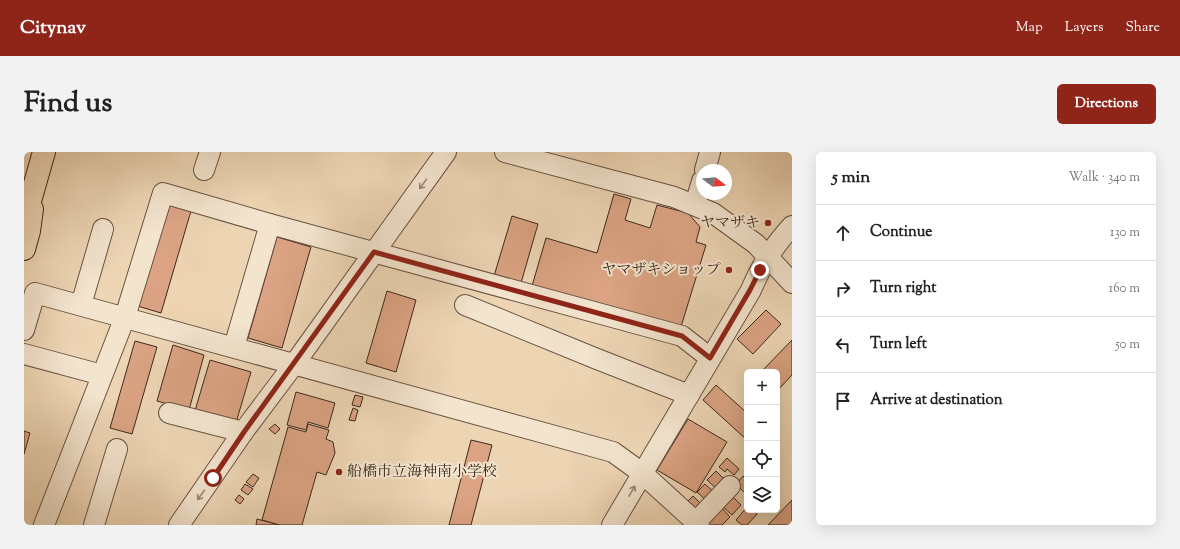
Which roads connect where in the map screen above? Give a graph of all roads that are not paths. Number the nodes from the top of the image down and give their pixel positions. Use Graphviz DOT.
graph roads {
  1 [pos="44,152"];
  2 [pos="446,152"];
  3 [pos="504,152"];
  4 [pos="710,152"];
  5 [pos="538,157"];
  6 [pos="707,164"];
  7 [pos="36,182"];
  8 [pos="696,200"];
  9 [pos="695,205"];
  10 [pos="24,222"];
  11 [pos="270,224"];
  12 [pos="792,226"];
  13 [pos="102,229"];
  14 [pos="24,249"];
  15 [pos="374,252"];
  16 [pos="768,256"];
  17 [pos="792,283"];
  18 [pos="81,305"];
  19 [pos="466,305"];
  20 [pos="124,317"];
  21 [pos="24,330"];
  22 [pos="234,347"];
  23 [pos="24,354"];
  24 [pos="710,358"];
  25 [pos="294,363"];
  26 [pos="102,375"];
  27 [pos="689,394"];
  28 [pos="169,413"];
  29 [pos="244,432"];
  30 [pos="117,449"];
  31 [pos="642,473"];
  32 [pos="730,486"];
  33 [pos="698,524"];
  34 [pos="44,525"];
  35 [pos="94,525"];
  36 [pos="179,525"];
  37 [pos="612,525"];
  1 -- 7 [label="highway"];
  2 -- 15 [label="street, one-way"];
  3 -- 5 [label="street"];
  4 -- 6 [label="street"];
  5 -- 9 [label="street"];
  7 -- 10 [label="highway"];
  7 -- 14 [label="highway"];
  8 -- 9 [label="street"];
  9 -- 16 [label="street"];
  11 -- 15 [label="street"];
  11 -- 20 [label="street"];
  11 -- 22 [label="street"];
  12 -- 16 [label="street"];
  13 -- 18 [label="street"];
  15 -- 24 [label="street"];
  15 -- 25 [label="street"];
  16 -- 17 [label="street"];
  16 -- 24 [label="street"];
  18 -- 20 [label="street"];
  18 -- 21 [label="street"];
  19 -- 27 [label="street"];
  20 -- 22 [label="street"];
  20 -- 26 [label="street"];
  22 -- 25 [label="street"];
  23 -- 26 [label="street"];
  24 -- 27 [label="street"];
  25 -- 29 [label="street"];
  25 -- 31 [label="street"];
  26 -- 34 [label="street"];
  27 -- 31 [label="street"];
  28 -- 29 [label="street"];
  29 -- 36 [label="street, one-way"];
  30 -- 35 [label="street"];
  31 -- 33 [label="street"];
  37 -- 31 [label="street, one-way"];
  32 -- 33 [label="street"];
}
